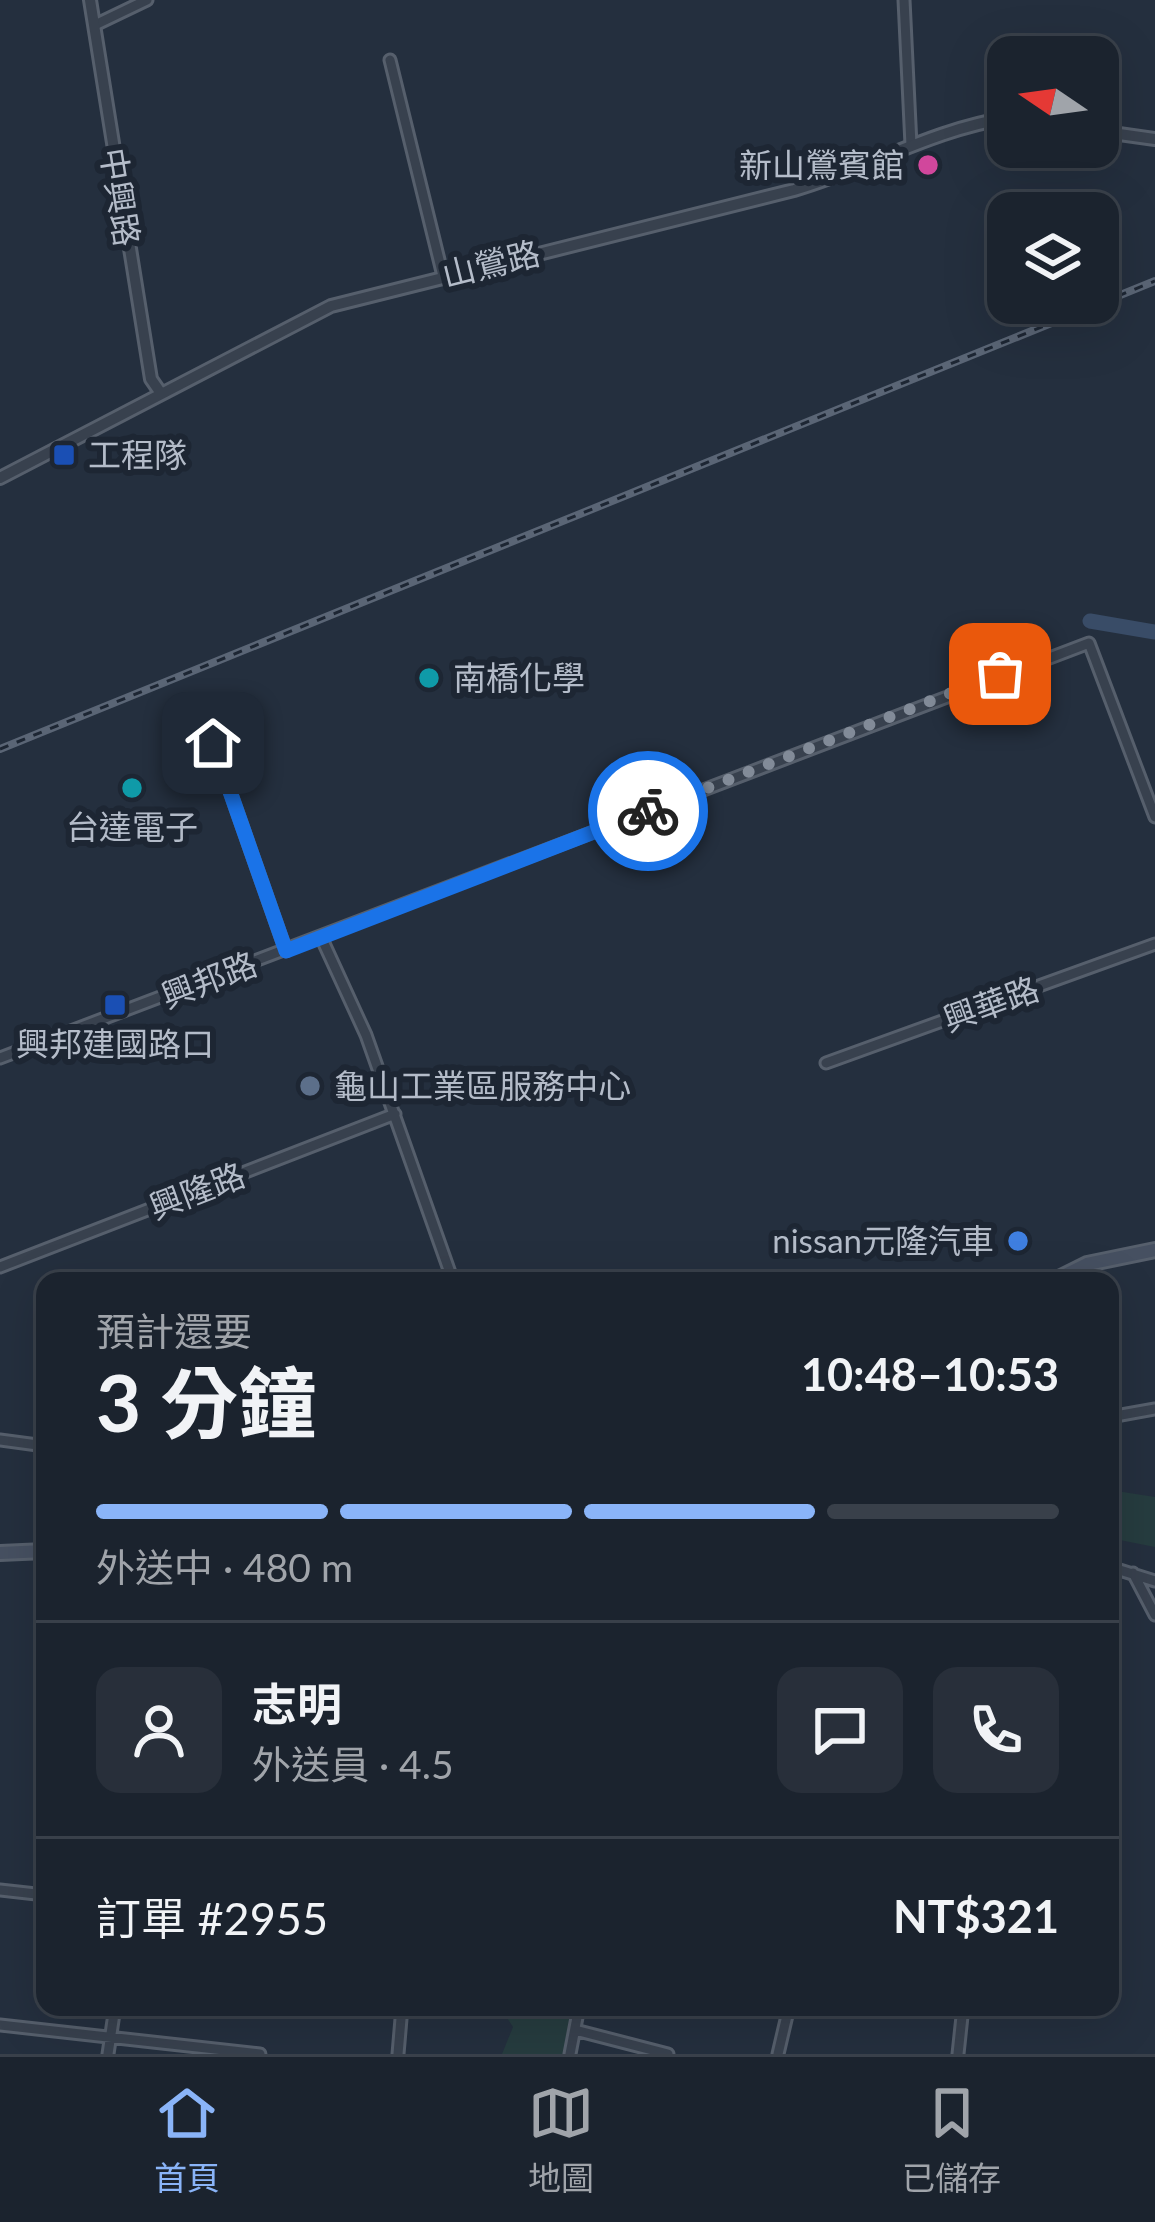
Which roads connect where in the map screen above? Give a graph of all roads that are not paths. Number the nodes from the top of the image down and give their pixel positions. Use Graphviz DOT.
graph roads {
  1 [pos="89,0"];
  2 [pos="147,0"];
  3 [pos="904,0"];
  4 [pos="97,23"];
  5 [pos="391,60"];
  6 [pos="987,121"];
  7 [pos="1119,134"];
  8 [pos="1155,139"];
  9 [pos="911,145"];
  10 [pos="443,276"];
  11 [pos="160,392"];
  12 [pos="0,478"];
  13 [pos="213,743"];
  14 [pos="1155,818"];
  15 [pos="321,937"];
  16 [pos="1155,944"];
  17 [pos="286,951"];
  18 [pos="0,1058"];
  19 [pos="826,1063"];
  20 [pos="395,1114"];
  21 [pos="1155,1250"];
  22 [pos="0,1267"];
  23 [pos="450,1272"];
  24 [pos="1072,1272"];
  25 [pos="1155,1409"];
  26 [pos="1119,1416"];
  27 [pos="0,1440"];
  28 [pos="36,1445"];
  29 [pos="36,1551"];
  30 [pos="0,1553"];
  31 [pos="1119,1570"];
  32 [pos="1133,1573"];
  33 [pos="1155,1581"];
  34 [pos="1155,1615"];
  35 [pos="0,1890"];
  36 [pos="36,1894"];
  37 [pos="113,2016"];
  38 [pos="402,2016"];
  39 [pos="577,2016"];
  40 [pos="787,2016"];
  41 [pos="962,2016"];
  42 [pos="0,2025"];
  43 [pos="575,2030"];
  44 [pos="110,2036"];
  45 [pos="108,2054"];
  46 [pos="260,2054"];
  47 [pos="398,2054"];
  48 [pos="570,2054"];
  49 [pos="668,2054"];
  50 [pos="778,2054"];
  51 [pos="958,2054"];
  1 -- 4 [label="street, 中興路"];
  2 -- 4 [label="street"];
  3 -- 9 [label="street"];
  4 -- 11 [label="street, 中興路"];
  5 -- 10 [label="street"];
  6 -- 9 [label="street, 山鶯路"];
  7 -- 8 [label="street"];
  9 -- 10 [label="street, 山鶯路"];
  10 -- 11 [label="street, 山鶯路"];
  11 -- 12 [label="street, 山鶯路"];
  13 -- 17 [label="street"];
  14 -- 15 [label="street, 興邦路"];
  15 -- 17 [label="street, 興邦路"];
  15 -- 20 [label="street"];
  16 -- 19 [label="street, 興華路"];
  17 -- 18 [label="street, 興邦路"];
  20 -- 22 [label="street, 興隆路"];
  20 -- 23 [label="street"];
  21 -- 24 [label="main road"];
  25 -- 26 [label="street"];
  27 -- 28 [label="street"];
  29 -- 30 [label="main road"];
  31 -- 32 [label="street"];
  32 -- 33 [label="street"];
  32 -- 34 [label="street"];
  35 -- 36 [label="street"];
  37 -- 44 [label="street"];
  38 -- 47 [label="street"];
  39 -- 43 [label="street"];
  40 -- 50 [label="street"];
  41 -- 51 [label="street"];
  42 -- 44 [label="street"];
  43 -- 48 [label="street"];
  43 -- 49 [label="street"];
  44 -- 45 [label="street"];
  44 -- 46 [label="street"];
}
